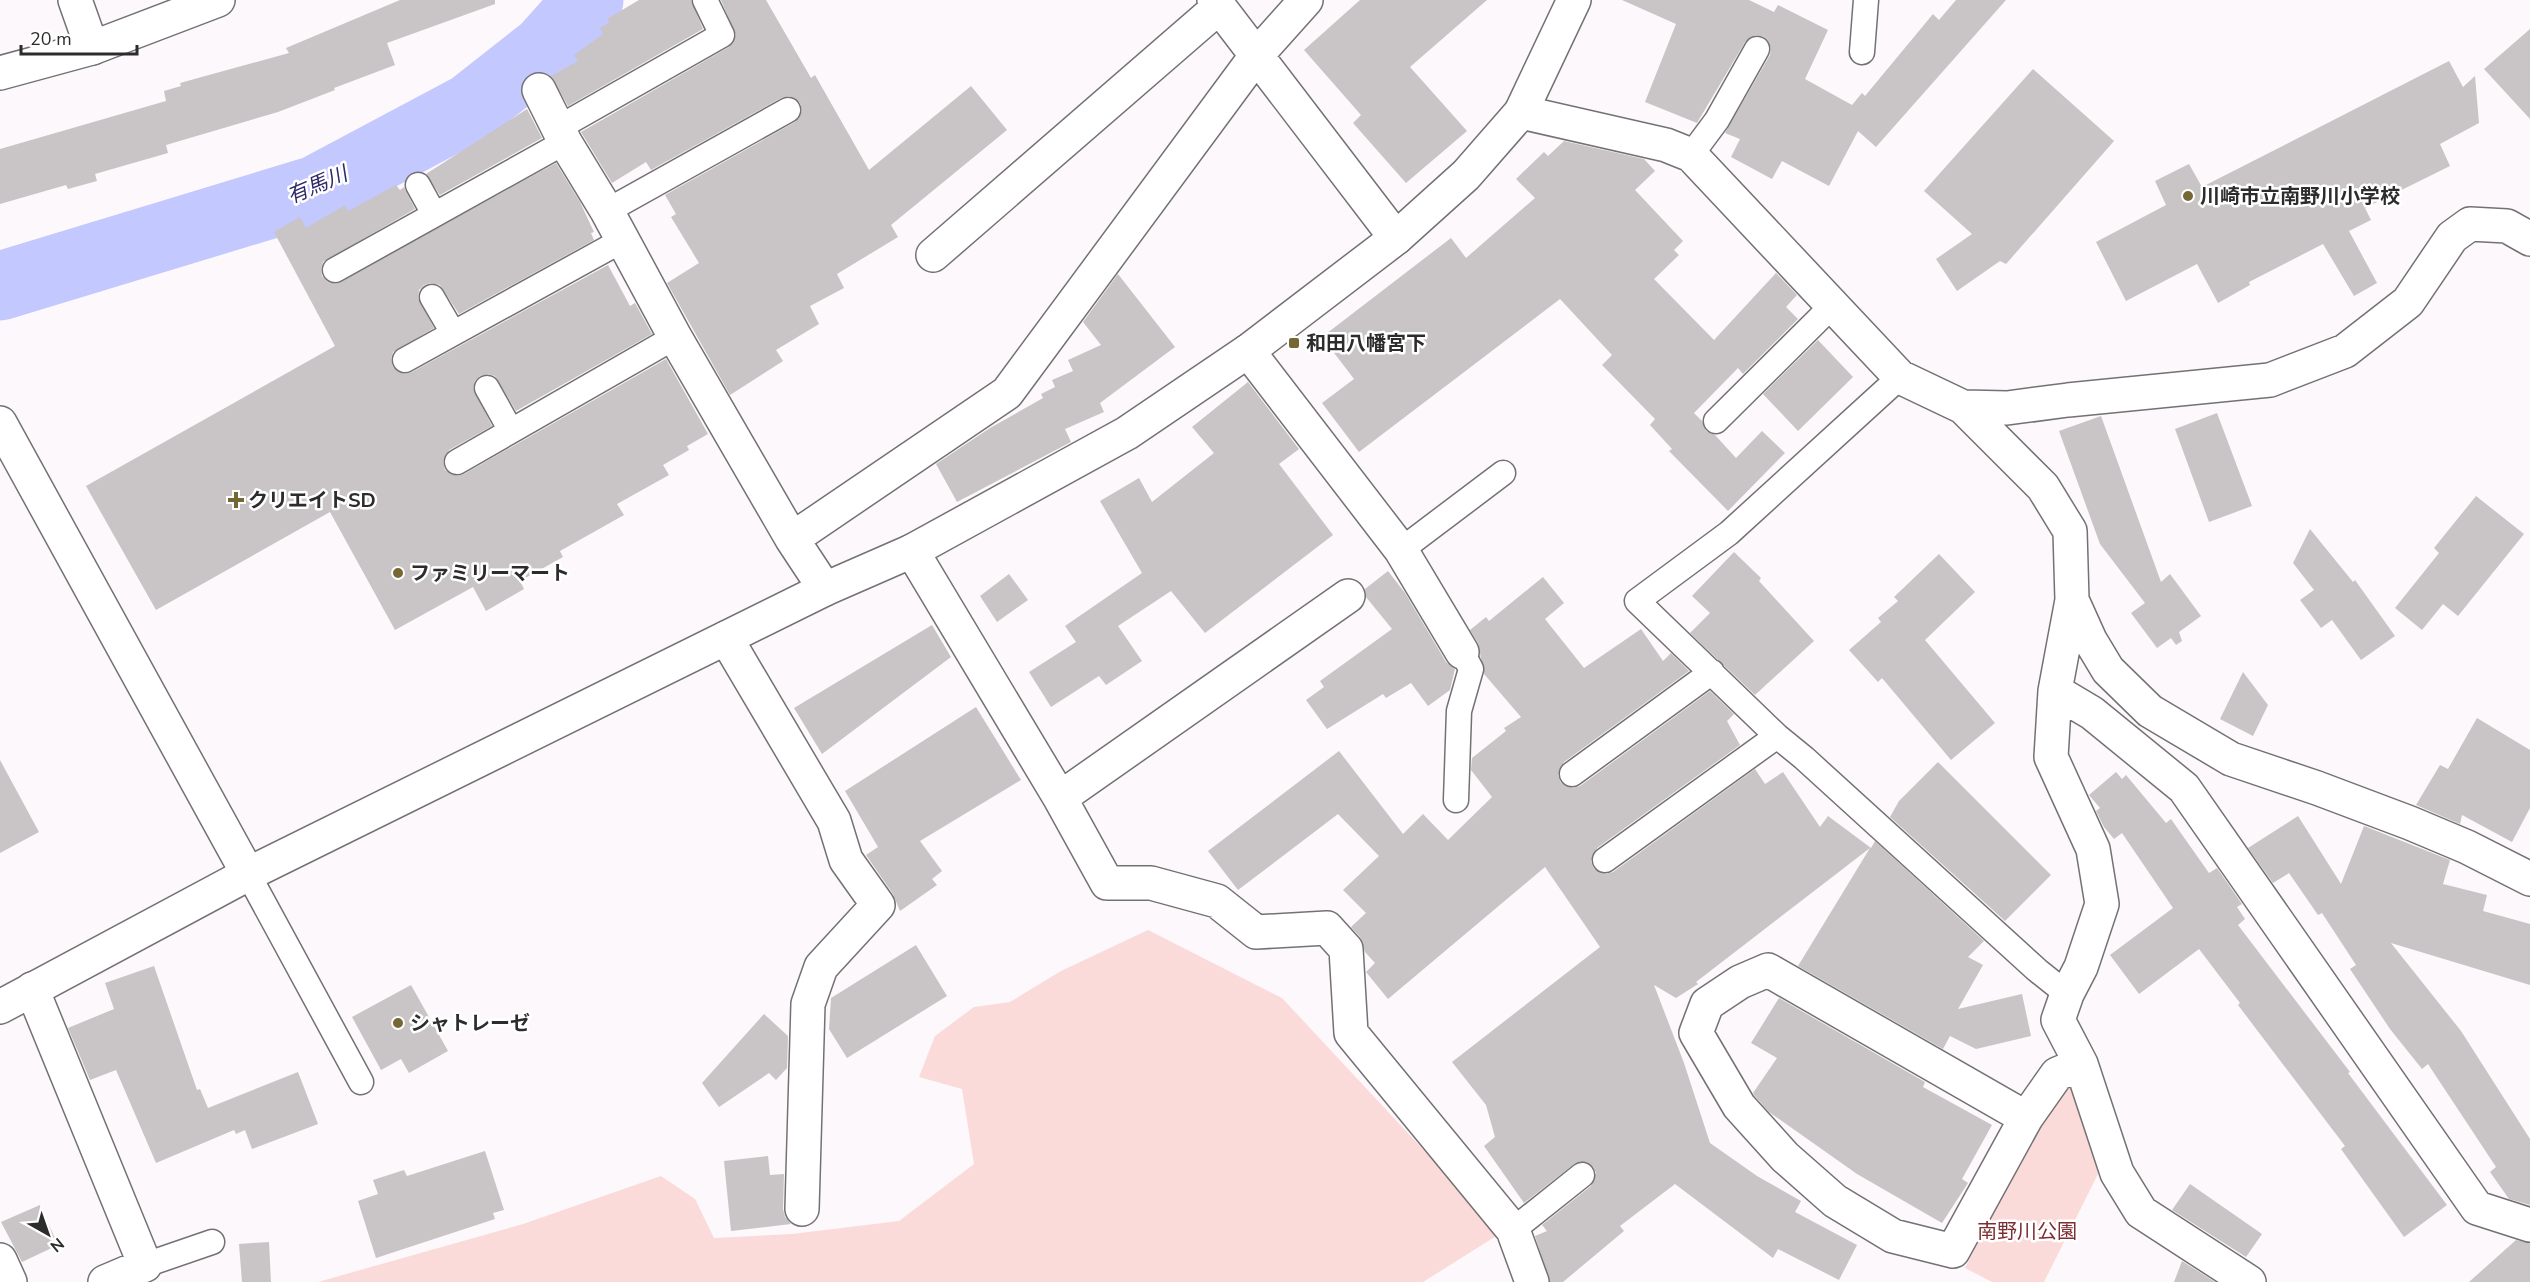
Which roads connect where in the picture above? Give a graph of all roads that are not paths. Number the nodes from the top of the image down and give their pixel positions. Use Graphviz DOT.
graph roads {
  1 [pos="75,0"];
  2 [pos="218,0"];
  3 [pos="705,0"];
  4 [pos="1306,0"];
  5 [pos="1574,0"];
  6 [pos="1866,0"];
  7 [pos="1217,4"];
  8 [pos="92,48"];
  9 [pos="1757,49"];
  10 [pos="1862,51"];
  11 [pos="1256,56"];
  12 [pos="0,73"];
  13 [pos="539,90"];
  14 [pos="788,110"];
  15 [pos="1521,112"];
  16 [pos="561,135"];
  17 [pos="1691,155"];
  18 [pos="418,185"];
  19 [pos="607,211"];
  20 [pos="434,214"];
  21 [pos="1396,238"];
  22 [pos="2530,239"];
  23 [pos="621,240"];
  24 [pos="933,255"];
  25 [pos="335,270"];
  26 [pos="432,297"];
  27 [pos="1833,306"];
  28 [pos="453,333"];
  29 [pos="675,337"];
  30 [pos="1248,351"];
  31 [pos="405,360"];
  32 [pos="1900,377"];
  33 [pos="487,388"];
  34 [pos="1963,407"];
  35 [pos="1716,420"];
  36 [pos="0,423"];
  37 [pos="511,431"];
  38 [pos="457,462"];
  39 [pos="1503,473"];
  40 [pos="792,539"];
  41 [pos="1401,550"];
  42 [pos="912,551"];
  43 [pos="825,589"];
  44 [pos="1348,596"];
  45 [pos="2072,600"];
  46 [pos="726,639"];
  47 [pos="1462,652"];
  48 [pos="1713,672"];
  49 [pos="2055,691"];
  50 [pos="1777,736"];
  51 [pos="1572,774"];
  52 [pos="1060,798"];
  53 [pos="1456,800"];
  54 [pos="1605,860"];
  55 [pos="248,874"];
  56 [pos="2530,879"];
  57 [pos="32,989"];
  58 [pos="2067,994"];
  59 [pos="0,1007"];
  60 [pos="2081,1064"];
  61 [pos="361,1082"];
  62 [pos="2026,1118"];
  63 [pos="1582,1175"];
  64 [pos="802,1209"];
  65 [pos="2530,1225"];
  66 [pos="1513,1230"];
  67 [pos="212,1242"];
  68 [pos="0,1260"];
  69 [pos="145,1265"];
  70 [pos="10,1282"];
  71 [pos="105,1282"];
  72 [pos="1532,1282"];
  73 [pos="2249,1282"];
  1 -- 8 [label="street"];
  2 -- 8 [label="street"];
  3 -- 16 [label="lane"];
  4 -- 11 [label="street"];
  5 -- 15 [label="street"];
  6 -- 10 [label="lane"];
  7 -- 11 [label="street"];
  7 -- 24 [label="street"];
  8 -- 12 [label="street"];
  9 -- 17 [label="lane"];
  11 -- 21 [label="street"];
  11 -- 40 [label="street"];
  13 -- 16 [label="street"];
  14 -- 19 [label="lane"];
  15 -- 17 [label="street"];
  15 -- 21 [label="street"];
  16 -- 19 [label="street"];
  16 -- 20 [label="lane"];
  17 -- 27 [label="street"];
  18 -- 20 [label="lane"];
  19 -- 23 [label="street"];
  20 -- 25 [label="lane"];
  21 -- 30 [label="street"];
  22 -- 34 [label="street"];
  23 -- 28 [label="lane"];
  23 -- 29 [label="street"];
  26 -- 28 [label="lane"];
  27 -- 32 [label="street"];
  27 -- 35 [label="lane"];
  28 -- 31 [label="lane"];
  29 -- 37 [label="lane"];
  29 -- 40 [label="street"];
  30 -- 41 [label="street"];
  30 -- 42 [label="street"];
  32 -- 34 [label="street"];
  32 -- 48 [label="lane"];
  33 -- 37 [label="lane"];
  34 -- 45 [label="street"];
  36 -- 55 [label="street"];
  37 -- 38 [label="lane"];
  39 -- 41 [label="lane"];
  40 -- 43 [label="street"];
  41 -- 47 [label="street"];
  42 -- 43 [label="street"];
  42 -- 52 [label="street"];
  43 -- 46 [label="street"];
  44 -- 52 [label="street"];
  45 -- 49 [label="street"];
  45 -- 56 [label="street"];
  46 -- 55 [label="street"];
  46 -- 64 [label="street"];
  47 -- 53 [label="lane"];
  48 -- 50 [label="lane"];
  48 -- 51 [label="lane"];
  49 -- 58 [label="street"];
  49 -- 65 [label="street"];
  50 -- 54 [label="lane"];
  50 -- 58 [label="lane"];
  52 -- 66 [label="street"];
  55 -- 57 [label="street"];
  55 -- 61 [label="lane"];
  57 -- 59 [label="street"];
  57 -- 69 [label="street"];
  58 -- 60 [label="street"];
  60 -- 62 [label="street"];
  60 -- 73 [label="street"];
  62 -- 62 [label="street"];
  63 -- 66 [label="lane"];
  66 -- 72 [label="street"];
  67 -- 69 [label="lane"];
  68 -- 70 [label="street"];
  69 -- 71 [label="street"];
}
